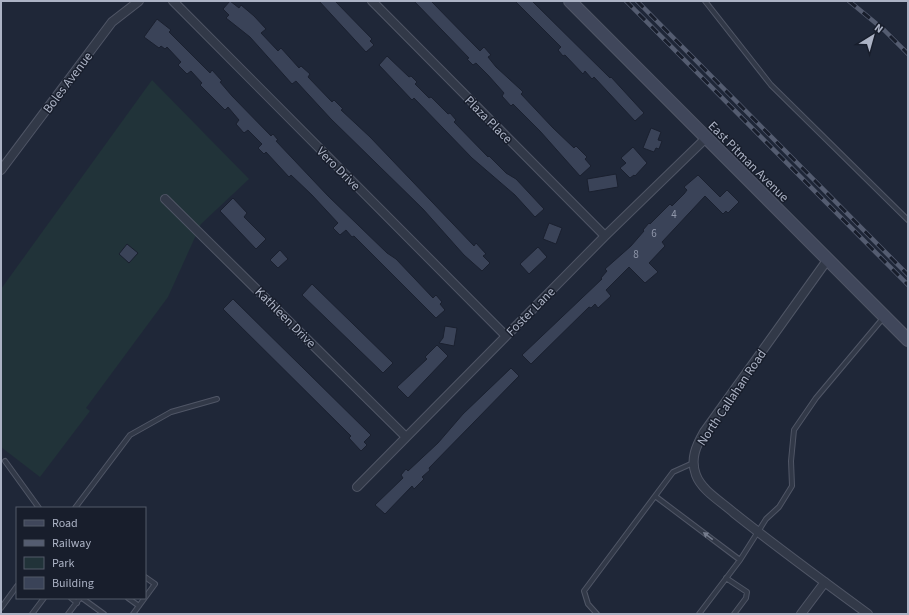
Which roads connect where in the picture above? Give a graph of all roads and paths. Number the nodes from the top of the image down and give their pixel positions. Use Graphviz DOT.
graph roads {
  1 [pos="139,1"];
  2 [pos="173,1"];
  3 [pos="372,1"];
  4 [pos="570,1"];
  5 [pos="705,1"];
  6 [pos="706,138"];
  7 [pos="1,170"];
  8 [pos="165,199"];
  9 [pos="908,220"];
  10 [pos="605,236"];
  11 [pos="828,259"];
  12 [pos="885,316"];
  13 [pos="506,336"];
  14 [pos="908,340"];
  15 [pos="217,399"];
  16 [pos="405,436"];
  17 [pos="5,461"];
  18 [pos="693,463"];
  19 [pos="357,487"];
  20 [pos="655,496"];
  21 [pos="38,507"];
  22 [pos="77,507"];
  23 [pos="759,532"];
  24 [pos="740,560"];
  25 [pos="146,578"];
  26 [pos="726,578"];
  27 [pos="824,582"];
  28 [pos="16,587"];
  29 [pos="146,596"];
  30 [pos="43,599"];
  31 [pos="72,599"];
  32 [pos="80,599"];
  33 [pos="82,599"];
  34 [pos="129,599"];
  35 [pos="144,599"];
  36 [pos="77,603"];
  37 [pos="139,606"];
  38 [pos="1,608"];
  39 [pos="70,613"];
  40 [pos="32,614"];
  41 [pos="104,614"];
  42 [pos="133,614"];
  43 [pos="596,614"];
  44 [pos="699,614"];
  45 [pos="734,614"];
  46 [pos="801,614"];
  47 [pos="868,614"];
  1 -- 7 [label="street, Boles Avenue"];
  2 -- 13 [label="street, Vero Drive"];
  3 -- 10 [label="street, Plaza Place"];
  4 -- 6 [label="street, East Pitman Avenue"];
  5 -- 9 [label="lane"];
  6 -- 10 [label="street, Foster Lane"];
  6 -- 11 [label="street, East Pitman Avenue"];
  8 -- 16 [label="street, Kathleen Drive"];
  10 -- 13 [label="street, Foster Lane"];
  11 -- 12 [label="street, East Pitman Avenue"];
  11 -- 18 [label="street, North Callahan Road"];
  12 -- 14 [label="street, East Pitman Avenue"];
  12 -- 23 [label="lane"];
  13 -- 16 [label="street, Foster Lane"];
  15 -- 22 [label="lane"];
  16 -- 19 [label="street, Foster Lane"];
  17 -- 21 [label="lane"];
  18 -- 20 [label="lane"];
  18 -- 23 [label="street"];
  24 -- 20 [label="lane, one-way"];
  20 -- 43 [label="lane"];
  23 -- 24 [label="lane"];
  23 -- 27 [label="street"];
  24 -- 26 [label="lane"];
  25 -- 29 [label="lane"];
  26 -- 44 [label="lane"];
  26 -- 45 [label="lane"];
  27 -- 46 [label="street"];
  27 -- 47 [label="street"];
  28 -- 38 [label="lane"];
  30 -- 40 [label="lane"];
  31 -- 36 [label="lane"];
  32 -- 36 [label="lane"];
  33 -- 41 [label="lane"];
  34 -- 37 [label="lane"];
  35 -- 37 [label="lane"];
  36 -- 39 [label="lane"];
  37 -- 42 [label="lane"];
}
